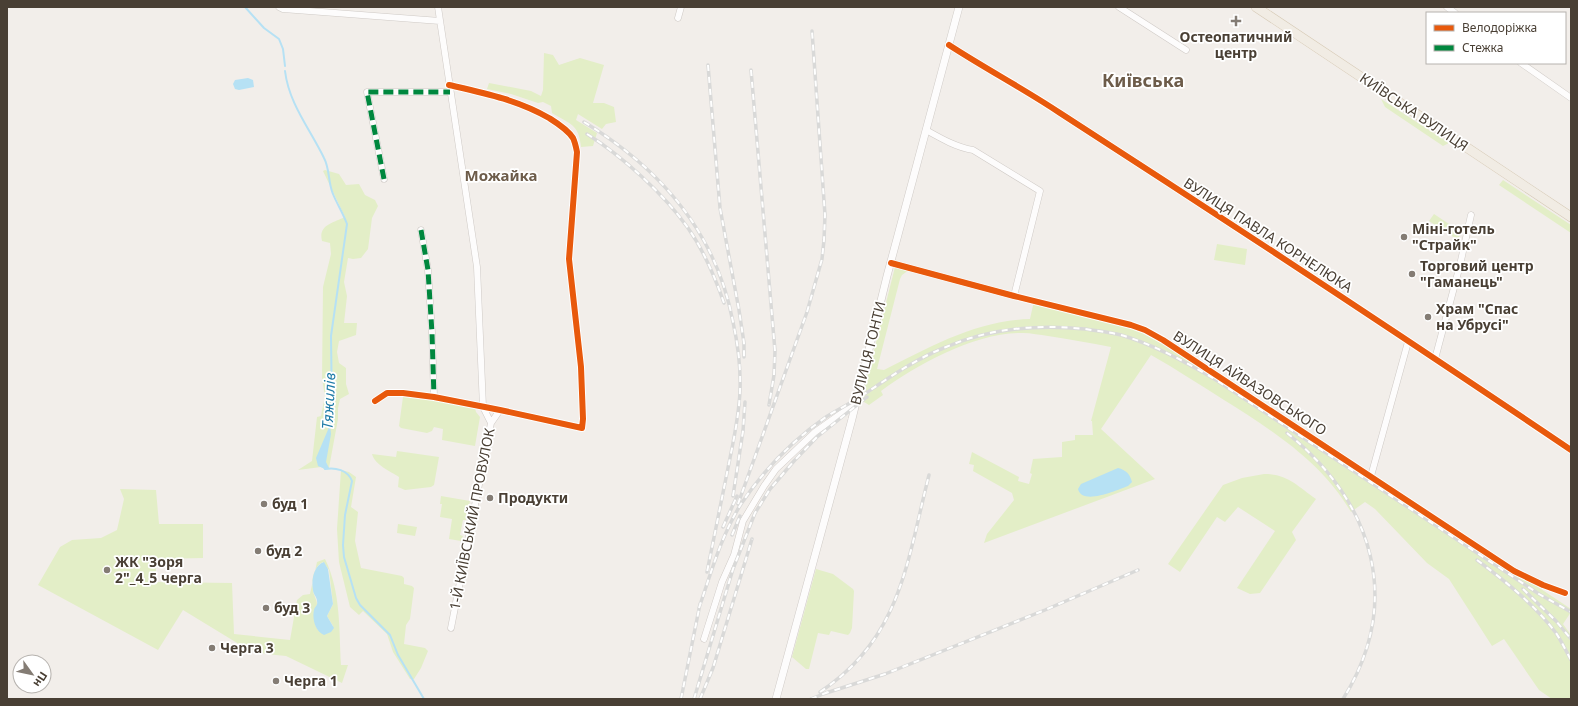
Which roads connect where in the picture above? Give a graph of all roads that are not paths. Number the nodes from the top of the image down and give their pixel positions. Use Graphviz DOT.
graph roads {
  1 [pos="279,7"];
  2 [pos="438,7"];
  3 [pos="681,7"];
  4 [pos="959,7"];
  5 [pos="1119,7"];
  6 [pos="1256,7"];
  7 [pos="678,18"];
  8 [pos="440,21"];
  9 [pos="949,45"];
  10 [pos="1186,50"];
  11 [pos="1522,64"];
  12 [pos="449,85"];
  13 [pos="450,92"];
  14 [pos="1571,98"];
  15 [pos="926,130"];
  16 [pos="384,179"];
  17 [pos="1471,215"];
  18 [pos="1571,217"];
  19 [pos="421,230"];
  20 [pos="891,263"];
  21 [pos="1014,296"];
  22 [pos="1408,342"];
  23 [pos="1435,359"];
  24 [pos="434,397"];
  25 [pos="375,401"];
  26 [pos="856,404"];
  27 [pos="483,407"];
  28 [pos="500,410"];
  29 [pos="491,423"];
  30 [pos="1571,450"];
  31 [pos="1371,476"];
  32 [pos="1565,593"];
  33 [pos="451,628"];
  34 [pos="704,639"];
  35 [pos="776,699"];
  1 -- 8 [label="street"];
  2 -- 8 [label="street, 1-Й КИЇВСЬКИЙ ПРОВУЛОК"];
  3 -- 7 [label="street"];
  4 -- 9 [label="street, ВУЛИЦЯ ГОНТИ"];
  5 -- 10 [label="street"];
  6 -- 18 [label="main road, КИЇВСЬКА ВУЛИЦЯ"];
  8 -- 12 [label="street, 1-Й КИЇВСЬКИЙ ПРОВУЛОК"];
  9 -- 15 [label="street, ВУЛИЦЯ ГОНТИ"];
  9 -- 22 [label="street, ВУЛИЦЯ ПАВЛА КОРНЕЛЮКА"];
  11 -- 14 [label="street"];
  12 -- 13 [label="street, 1-Й КИЇВСЬКИЙ ПРОВУЛОК"];
  12 -- 28 [label="street"];
  13 -- 16 [label="street"];
  13 -- 27 [label="street, 1-Й КИЇВСЬКИЙ ПРОВУЛОК"];
  15 -- 20 [label="street, ВУЛИЦЯ ГОНТИ"];
  15 -- 21 [label="street"];
  17 -- 23 [label="street"];
  19 -- 24 [label="street"];
  20 -- 21 [label="street, ВУЛИЦЯ АЙВАЗОВСЬКОГО"];
  20 -- 26 [label="street, ВУЛИЦЯ ГОНТИ"];
  21 -- 31 [label="street, ВУЛИЦЯ АЙВАЗОВСЬКОГО"];
  22 -- 23 [label="street, ВУЛИЦЯ ПАВЛА КОРНЕЛЮКА"];
  22 -- 31 [label="street"];
  23 -- 30 [label="street, ВУЛИЦЯ ПАВЛА КОРНЕЛЮКА"];
  24 -- 25 [label="street"];
  24 -- 27 [label="street"];
  26 -- 34 [label="street"];
  26 -- 35 [label="street, ВУЛИЦЯ ГОНТИ"];
  27 -- 28 [label="street"];
  27 -- 29 [label="street, 1-Й КИЇВСЬКИЙ ПРОВУЛОК"];
  28 -- 29 [label="street"];
  29 -- 33 [label="street, 1-Й КИЇВСЬКИЙ ПРОВУЛОК"];
  31 -- 32 [label="street, ВУЛИЦЯ АЙВАЗОВСЬКОГО"];
}
